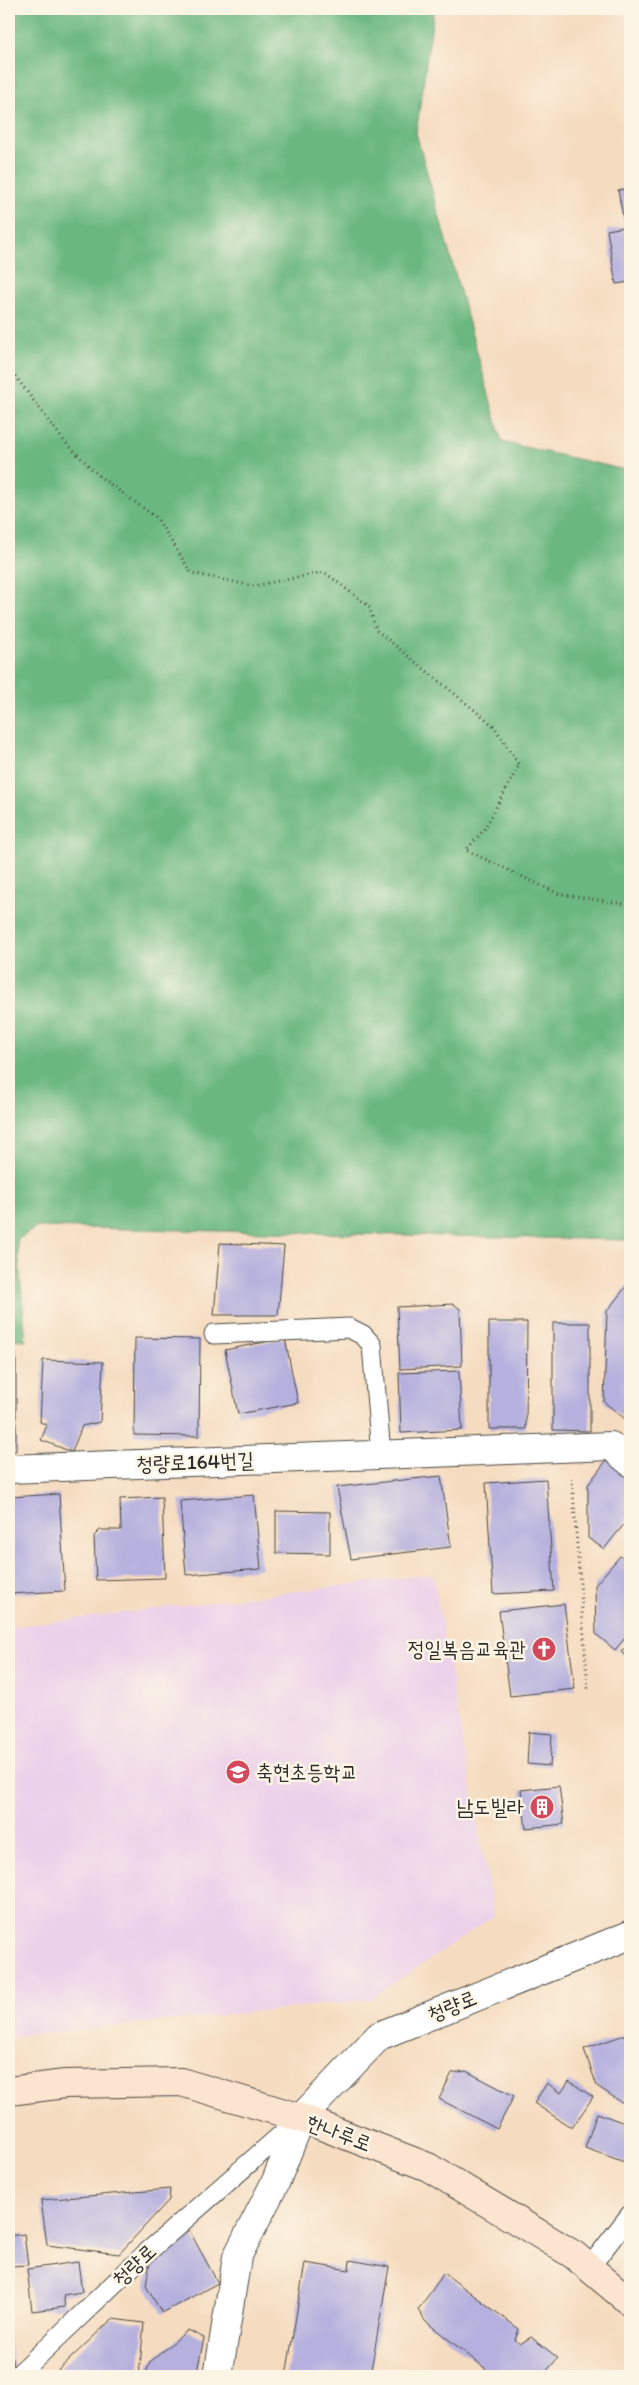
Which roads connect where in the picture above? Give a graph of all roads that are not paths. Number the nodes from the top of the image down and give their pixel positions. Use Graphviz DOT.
graph roads {
  1 [pos="214,1334"];
  2 [pos="381,1455"];
  3 [pos="630,1462"];
  4 [pos="9,1469"];
  5 [pos="630,1935"];
  6 [pos="9,2091"];
  7 [pos="300,2118"];
  8 [pos="630,2214"];
  9 [pos="589,2268"];
  10 [pos="630,2302"];
  11 [pos="17,2376"];
  12 [pos="218,2376"];
  1 -- 2 [label="lane"];
  2 -- 3 [label="street, 청량로164번길"];
  2 -- 4 [label="street, 청량로164번길"];
  5 -- 7 [label="street, 청량로"];
  6 -- 7 [label="main road, 한나루로"];
  7 -- 9 [label="main road, 한나루로"];
  7 -- 11 [label="lane, 청량로"];
  7 -- 12 [label="street, 청량로"];
  8 -- 9 [label="lane"];
  9 -- 10 [label="main road, 한나루로"];
}
